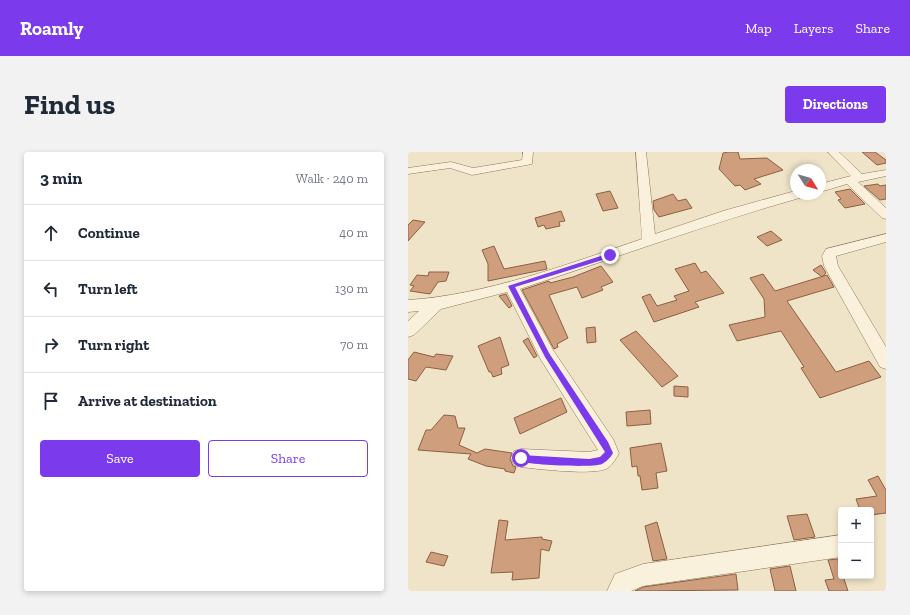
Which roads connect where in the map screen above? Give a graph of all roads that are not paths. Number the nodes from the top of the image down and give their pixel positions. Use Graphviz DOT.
graph roads {
  1 [pos="459,152"];
  2 [pos="528,152"];
  3 [pos="641,152"];
  4 [pos="833,152"];
  5 [pos="451,165"];
  6 [pos="408,171"];
  7 [pos="886,173"];
  8 [pos="854,179"];
  9 [pos="826,186"];
  10 [pos="790,196"];
  11 [pos="886,215"];
  12 [pos="886,238"];
  13 [pos="649,242"];
  14 [pos="511,286"];
  15 [pos="436,304"];
  16 [pos="408,306"];
  17 [pos="408,331"];
  18 [pos="886,362"];
  19 [pos="521,458"];
  20 [pos="838,546"];
  21 [pos="619,591"];
  1 -- 5 [label="street"];
  2 -- 5 [label="street"];
  3 -- 13 [label="street"];
  4 -- 8 [label="street"];
  5 -- 6 [label="street"];
  7 -- 8 [label="street"];
  8 -- 9 [label="street"];
  8 -- 11 [label="street"];
  10 -- 13 [label="street"];
  12 -- 18 [label="street"];
  13 -- 14 [label="street"];
  14 -- 15 [label="street"];
  14 -- 19 [label="street"];
  15 -- 16 [label="street"];
  15 -- 17 [label="street"];
  20 -- 21 [label="street"];
}
